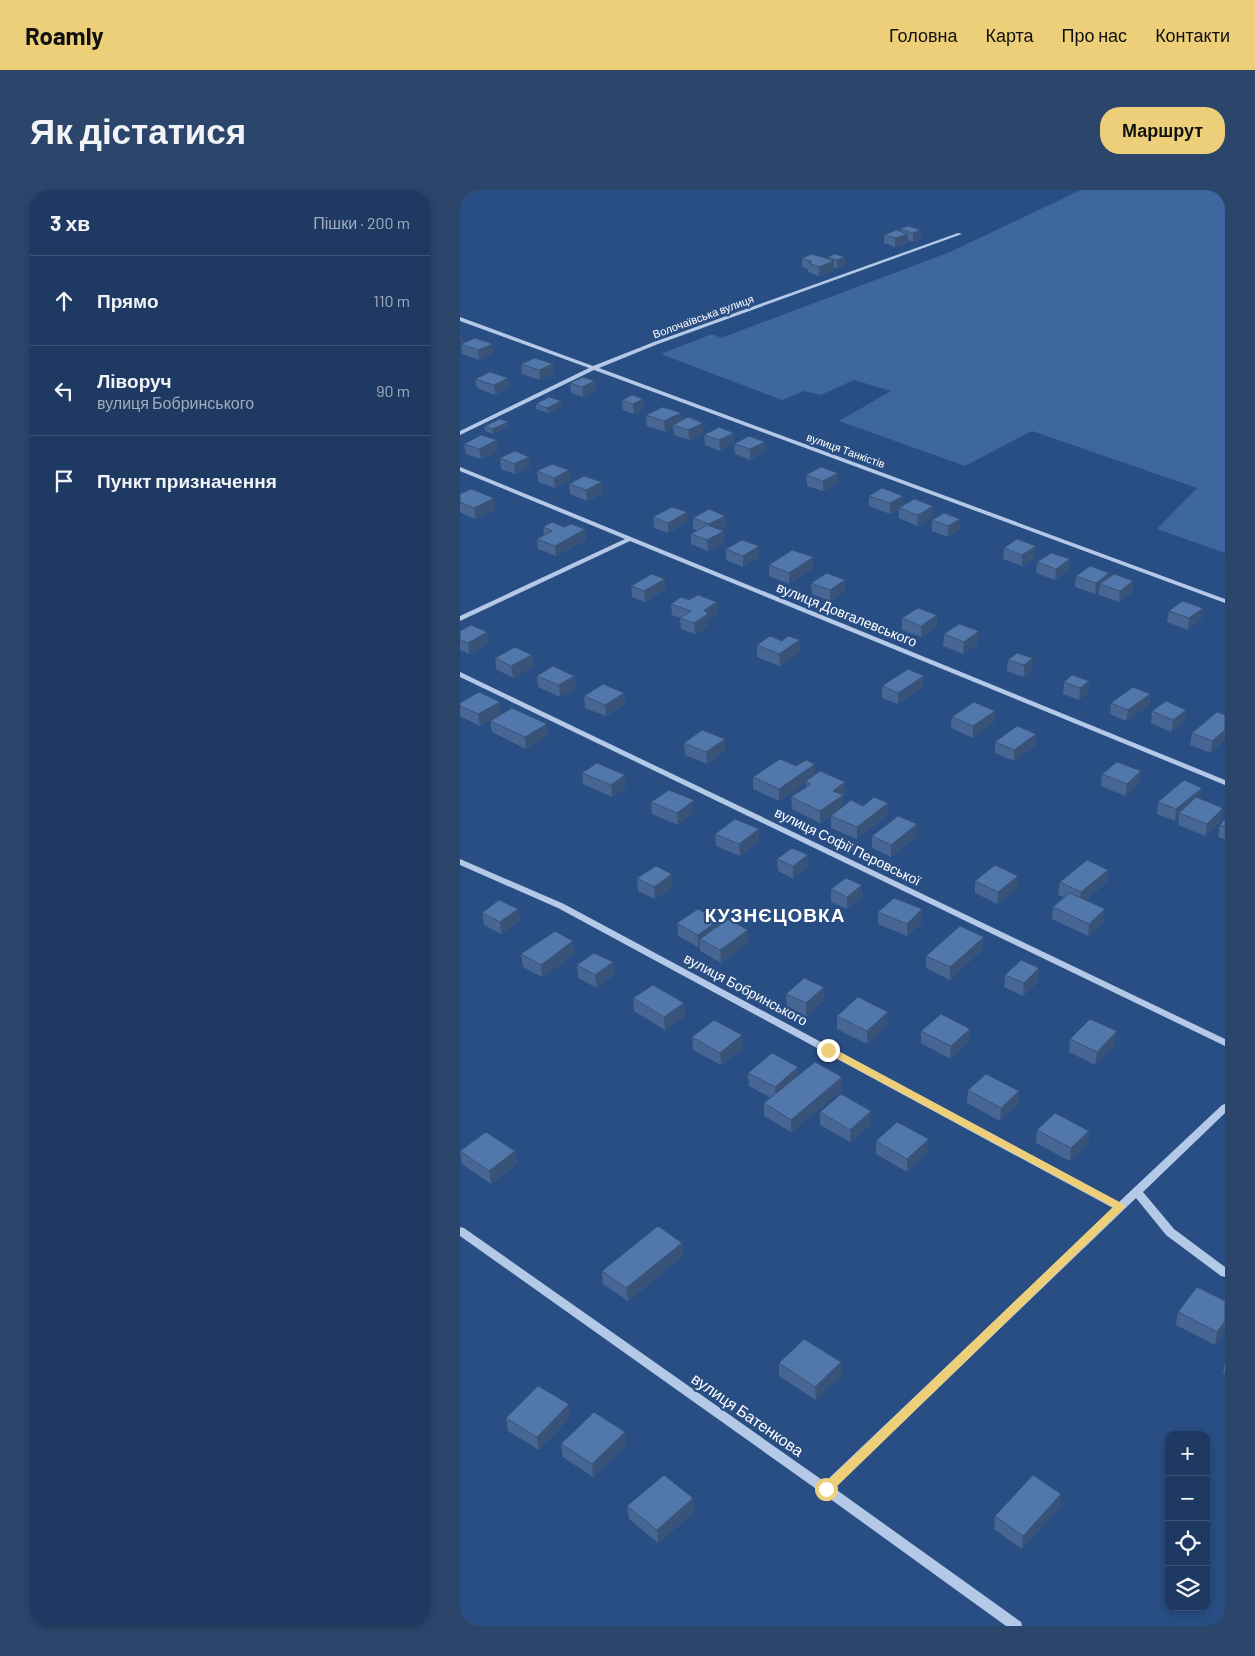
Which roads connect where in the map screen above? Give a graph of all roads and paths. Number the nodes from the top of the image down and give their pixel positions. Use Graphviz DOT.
graph roads {
  1 [pos="960,234"];
  2 [pos="460,319"];
  3 [pos="594,368"];
  4 [pos="460,433"];
  5 [pos="460,469"];
  6 [pos="630,539"];
  7 [pos="1225,601"];
  8 [pos="460,619"];
  9 [pos="460,674"];
  10 [pos="1225,783"];
  11 [pos="460,862"];
  12 [pos="1225,1043"];
  13 [pos="1225,1107"];
  14 [pos="1136,1192"];
  15 [pos="1120,1207"];
  16 [pos="460,1231"];
  17 [pos="1225,1273"];
  18 [pos="826,1489"];
  19 [pos="1016,1626"];
  1 -- 3 [label="street, Волочаївська вулиця"];
  2 -- 3 [label="street, вулиця Танкістів"];
  3 -- 4 [label="street, Волочаївська вулиця"];
  3 -- 7 [label="street, вулиця Танкістів"];
  5 -- 6 [label="street, вулиця Довгалевського"];
  6 -- 8 [label="street"];
  6 -- 10 [label="street, вулиця Довгалевського"];
  9 -- 12 [label="street, вулиця Софії Перовської"];
  11 -- 15 [label="street, вулиця Бобринського"];
  13 -- 14 [label="street"];
  14 -- 15 [label="street"];
  14 -- 17 [label="street"];
  15 -- 18 [label="street"];
  16 -- 18 [label="street, вулиця Батенкова"];
  18 -- 19 [label="street, вулиця Батенкова"];
}
